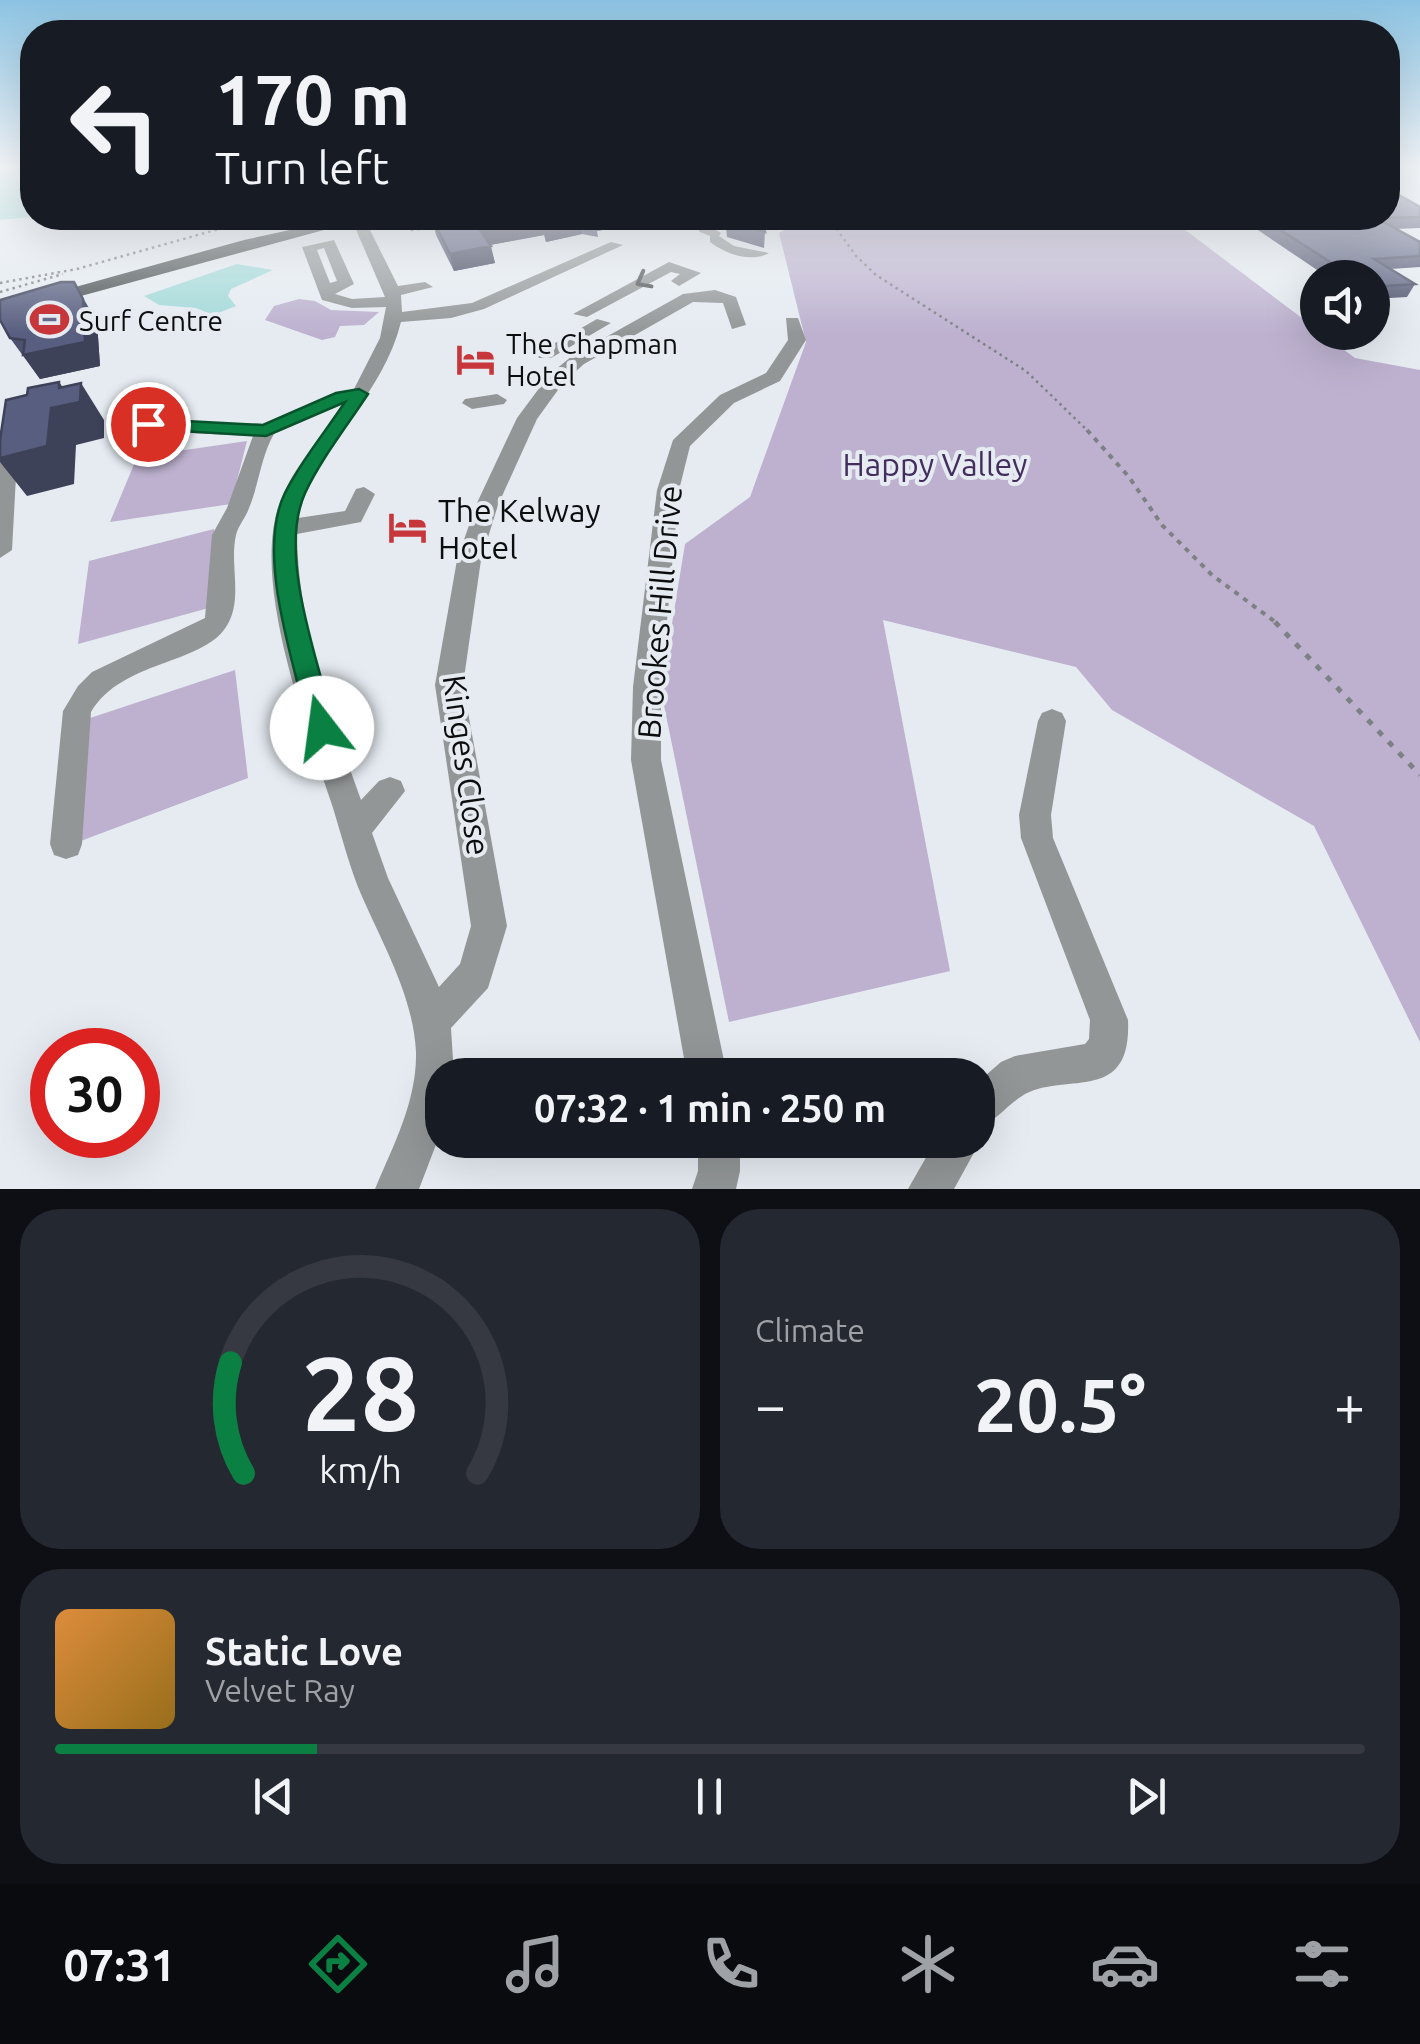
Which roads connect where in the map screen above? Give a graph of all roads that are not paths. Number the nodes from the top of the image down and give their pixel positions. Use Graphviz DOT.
graph roads {
  1 [pos="267,230"];
  2 [pos="304,230"];
  3 [pos="363,230"];
  4 [pos="706,230"];
  5 [pos="616,245"];
  6 [pos="762,253"];
  7 [pos="526,267"];
  8 [pos="548,275"];
  9 [pos="679,281"];
  10 [pos="425,287"];
  11 [pos="325,289"];
  12 [pos="57,291"];
  13 [pos="392,304"];
  14 [pos="1,312"];
  15 [pos="581,314"];
  16 [pos="792,322"];
  17 [pos="602,323"];
  18 [pos="738,325"];
  19 [pos="548,345"];
  20 [pos="359,394"];
  21 [pos="497,400"];
  22 [pos="472,403"];
  23 [pos="144,406"];
  24 [pos="10,424"];
  25 [pos="266,430"];
  26 [pos="364,494"];
  27 [pos="285,528"];
  28 [pos="0,550"];
  29 [pos="1052,722"];
  30 [pos="390,791"];
  31 [pos="355,829"];
  32 [pos="66,844"];
  33 [pos="432,1020"];
  34 [pos="705,1058"];
  35 [pos="995,1093"];
  36 [pos="719,1158"];
  37 [pos="949,1158"];
  38 [pos="398,1189"];
  39 [pos="714,1189"];
  40 [pos="930,1189"];
  1 -- 12 [label="main road"];
  2 -- 12 [label="main road"];
  3 -- 13 [label="street"];
  4 -- 6 [label="street"];
  5 -- 8 [label="street"];
  7 -- 8 [label="street"];
  8 -- 13 [label="street"];
  9 -- 15 [label="street, one-way"];
  10 -- 13 [label="street"];
  11 -- 13 [label="street"];
  12 -- 14 [label="main road"];
  13 -- 20 [label="street"];
  16 -- 34 [label="street, Brookes Hill Drive"];
  17 -- 19 [label="street"];
  18 -- 33 [label="street, Kinges Close"];
  20 -- 25 [label="street"];
  20 -- 27 [label="street"];
  21 -- 22 [label="street"];
  23 -- 25 [label="street"];
  24 -- 28 [label="street"];
  25 -- 32 [label="street"];
  26 -- 27 [label="street"];
  27 -- 31 [label="street"];
  29 -- 35 [label="street"];
  30 -- 31 [label="street"];
  31 -- 33 [label="street"];
  33 -- 38 [label="street"];
  36 -- 39 [label="street"];
  37 -- 40 [label="street"];
}
